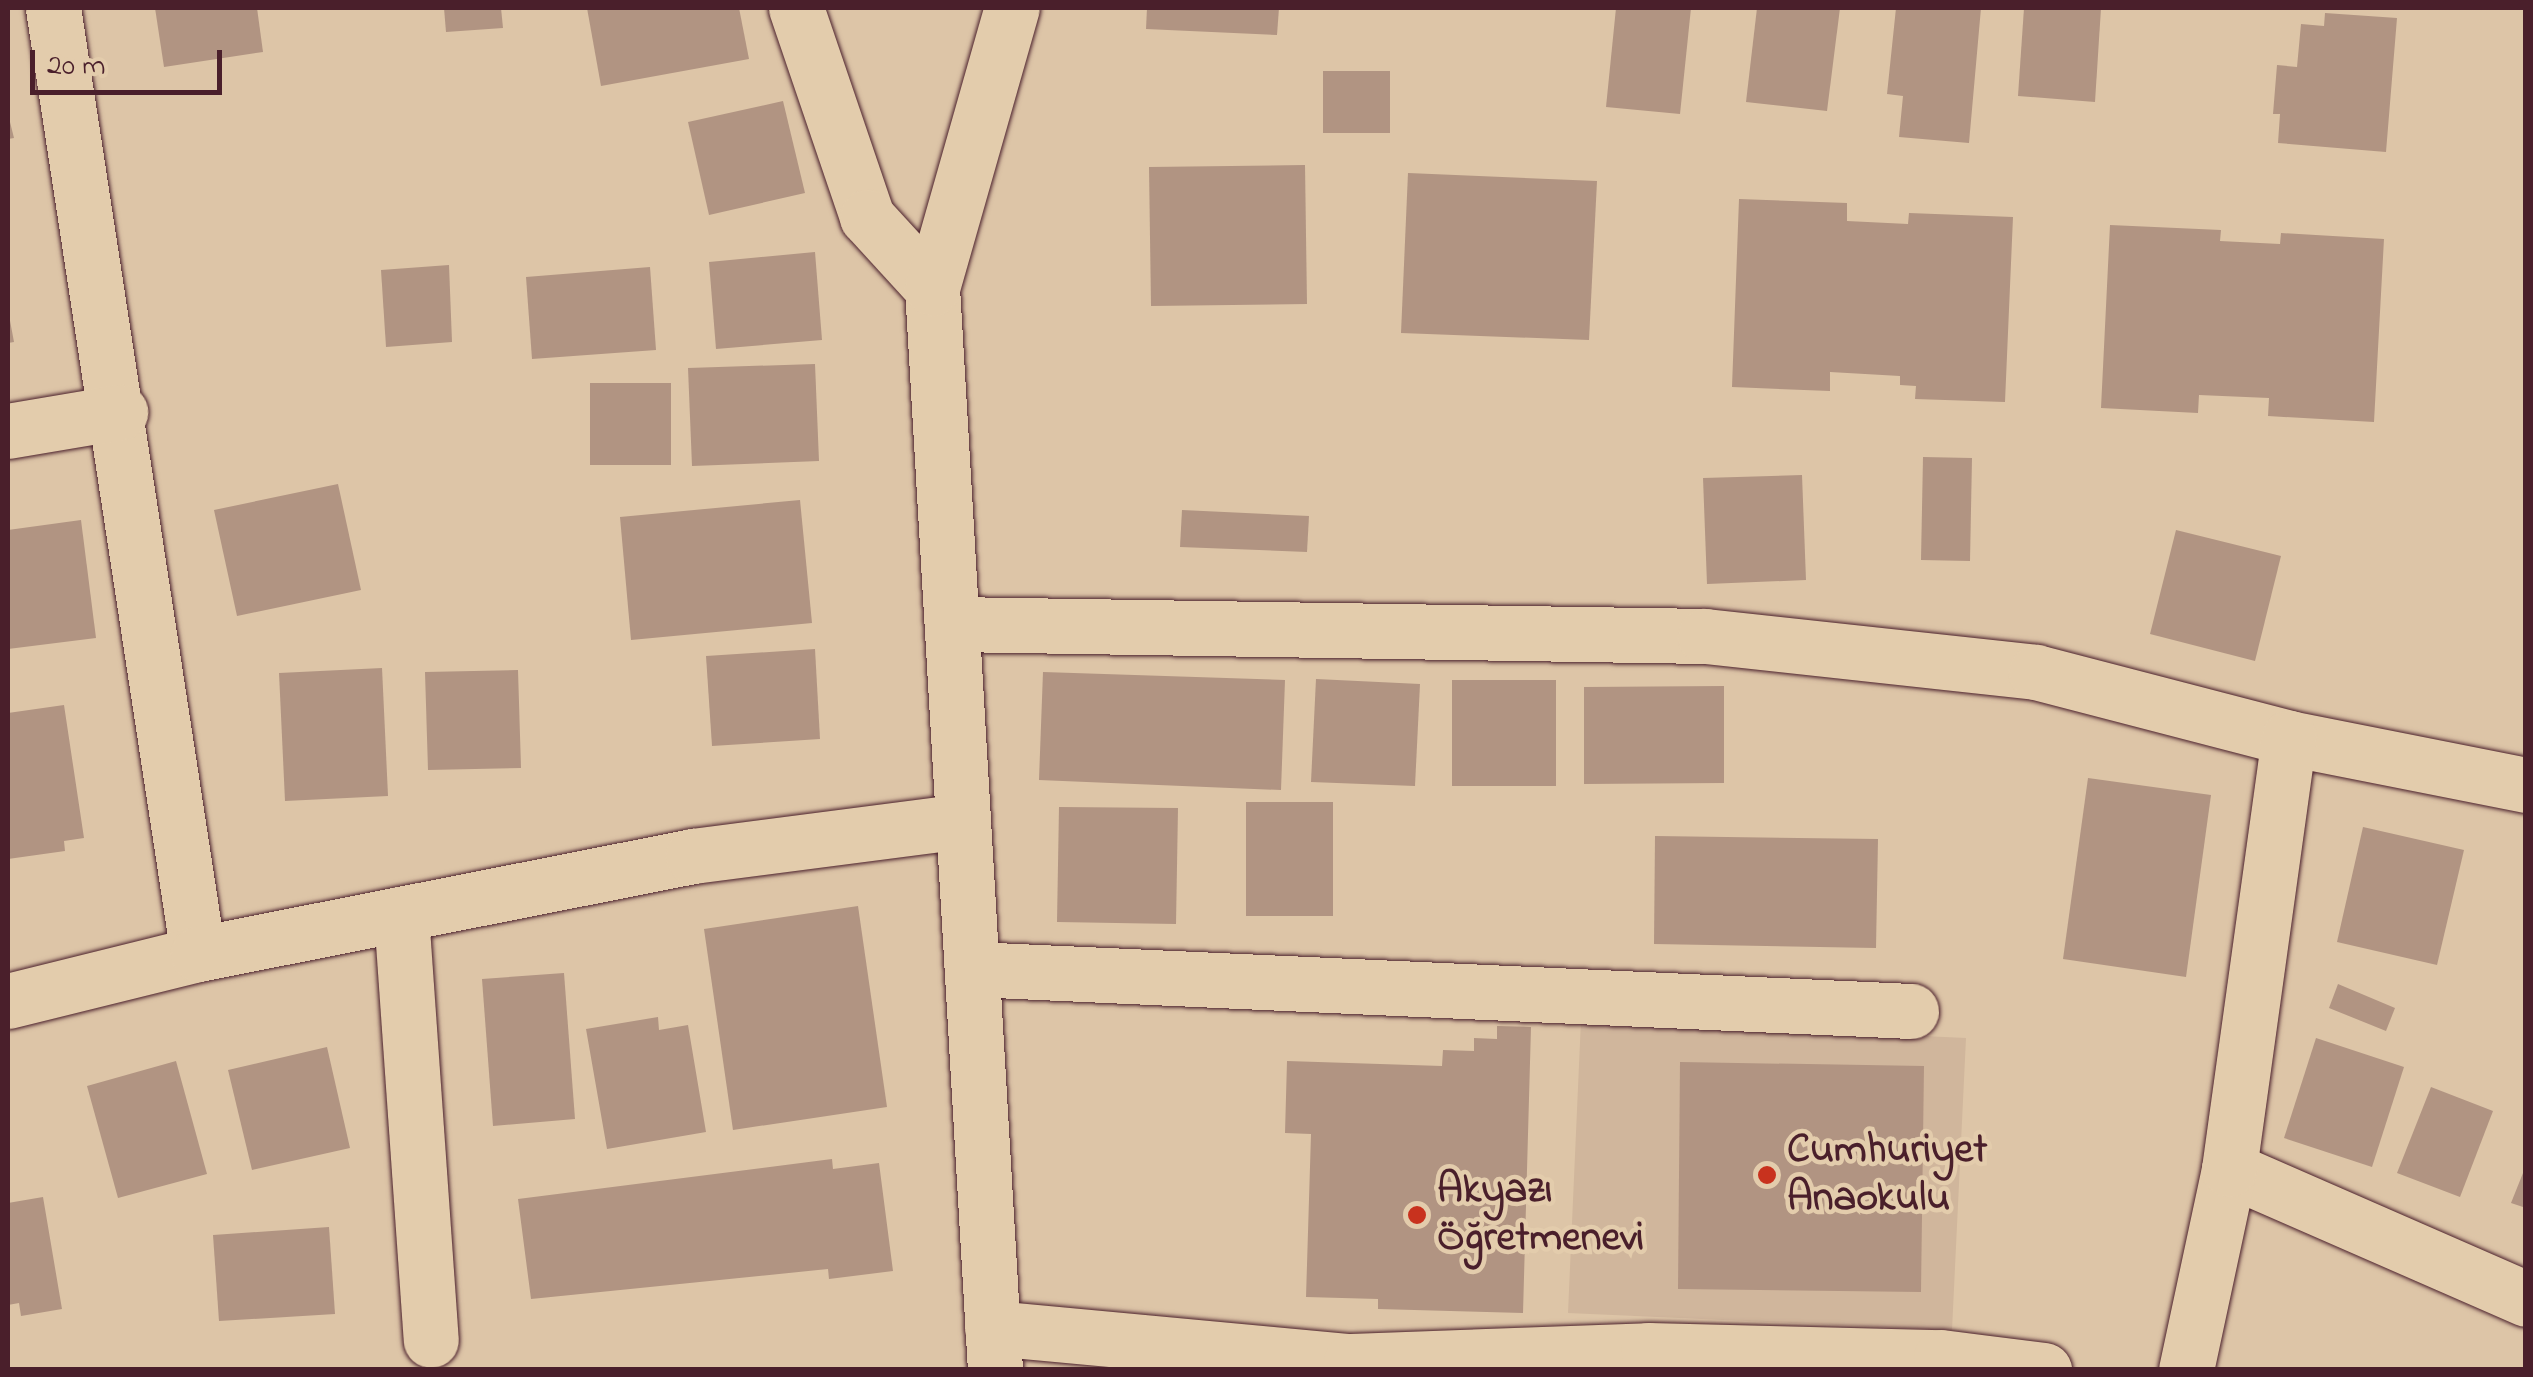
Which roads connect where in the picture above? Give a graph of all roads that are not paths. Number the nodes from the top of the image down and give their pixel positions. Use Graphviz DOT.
graph roads {
  1 [pos="53,8"];
  2 [pos="796,8"];
  3 [pos="1012,8"];
  4 [pos="932,288"];
  5 [pos="120,412"];
  6 [pos="8,431"];
  7 [pos="952,624"];
  8 [pos="2289,738"];
  9 [pos="2526,784"];
  10 [pos="963,821"];
  11 [pos="401,914"];
  12 [pos="198,954"];
  13 [pos="972,969"];
  14 [pos="8,1000"];
  15 [pos="1911,1011"];
  16 [pos="2228,1170"];
  17 [pos="2526,1299"];
  18 [pos="431,1340"];
  19 [pos="994,1349"];
  20 [pos="2044,1370"];
  21 [pos="2186,1370"];
  1 -- 5 [label="street"];
  2 -- 4 [label="street"];
  3 -- 4 [label="street"];
  4 -- 7 [label="street"];
  5 -- 6 [label="street"];
  5 -- 12 [label="street"];
  7 -- 8 [label="street"];
  7 -- 10 [label="street"];
  8 -- 9 [label="street"];
  8 -- 16 [label="street"];
  10 -- 11 [label="street"];
  10 -- 13 [label="street"];
  11 -- 12 [label="street"];
  11 -- 18 [label="street"];
  12 -- 14 [label="street"];
  13 -- 15 [label="street"];
  13 -- 19 [label="street"];
  16 -- 17 [label="street"];
  16 -- 21 [label="street"];
  19 -- 20 [label="street"];
}
